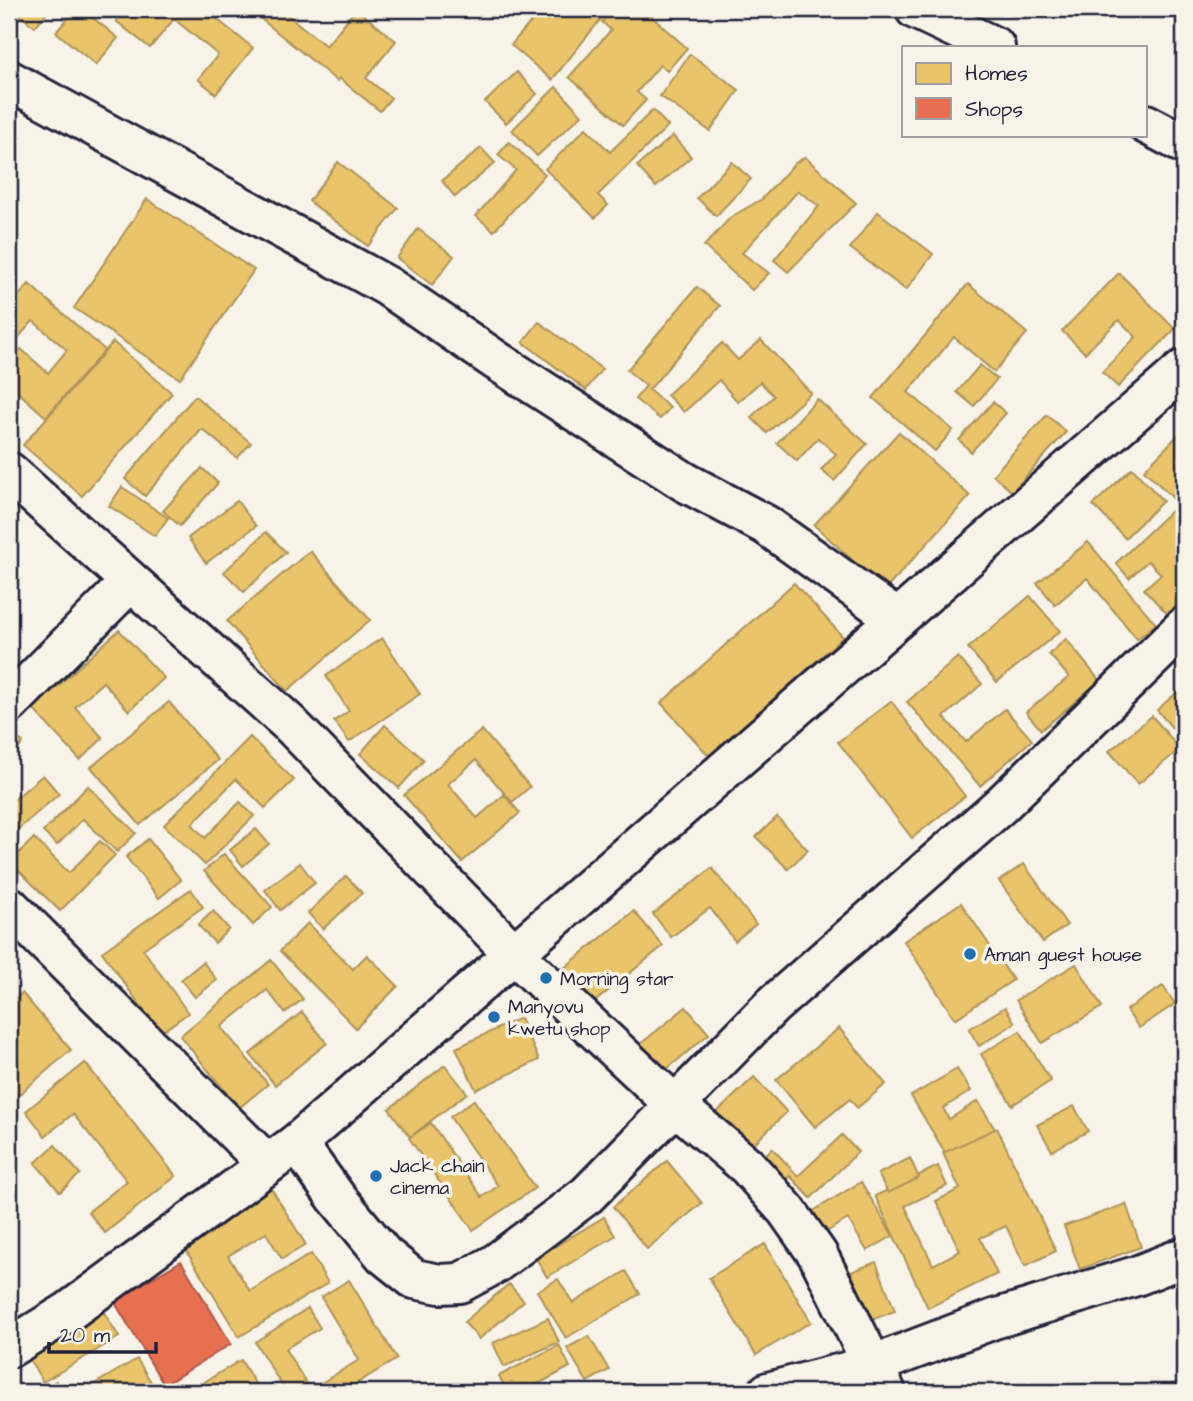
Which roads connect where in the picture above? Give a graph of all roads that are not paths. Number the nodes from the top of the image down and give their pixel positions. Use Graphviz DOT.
graph roads {
  1 [pos="915,9"];
  2 [pos="993,46"];
  3 [pos="9,80"];
  4 [pos="1148,125"];
  5 [pos="1184,144"];
  6 [pos="1184,369"];
  7 [pos="9,472"];
  8 [pos="130,582"];
  9 [pos="897,618"];
  10 [pos="1184,627"];
  11 [pos="9,704"];
  12 [pos="9,906"];
  13 [pos="514,954"];
  14 [pos="675,1105"];
  15 [pos="282,1154"];
  16 [pos="1184,1257"];
  17 [pos="9,1348"];
  18 [pos="879,1379"];
  19 [pos="768,1392"];
  1 -- 2 [label="main road"];
  3 -- 9 [label="main road"];
  4 -- 5 [label="main road"];
  6 -- 9 [label="main road"];
  7 -- 8 [label="main road"];
  8 -- 11 [label="main road"];
  8 -- 13 [label="main road"];
  9 -- 13 [label="main road"];
  10 -- 14 [label="main road"];
  12 -- 15 [label="main road"];
  13 -- 14 [label="main road"];
  13 -- 15 [label="main road"];
  14 -- 15 [label="main road"];
  14 -- 18 [label="main road"];
  15 -- 17 [label="main road"];
  16 -- 18 [label="main road"];
  18 -- 19 [label="main road"];
}
